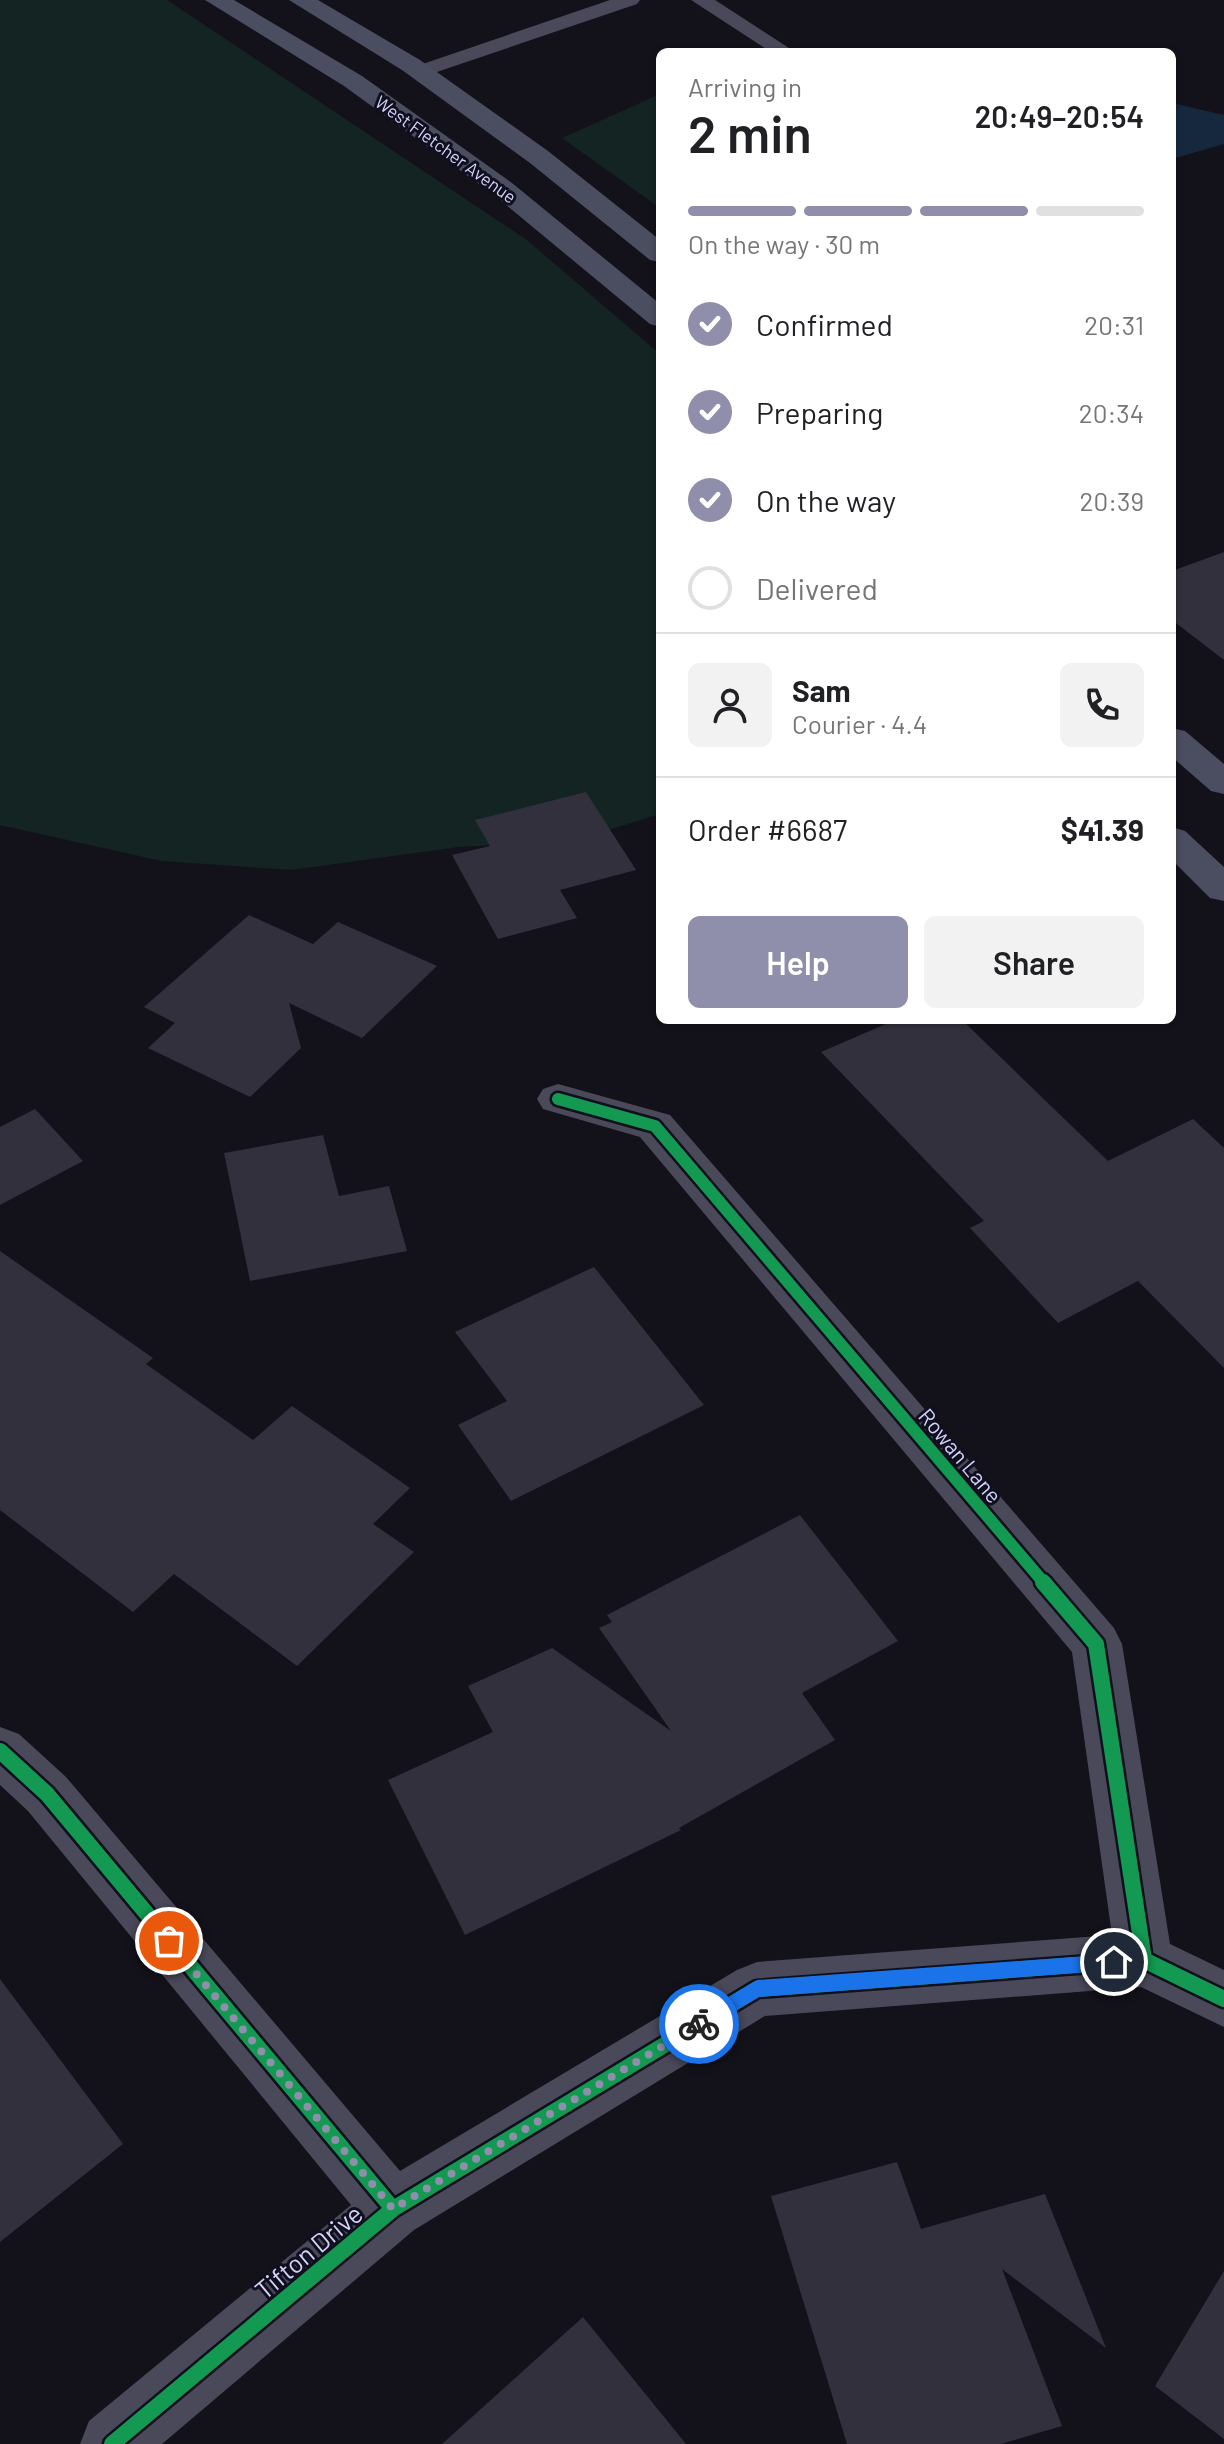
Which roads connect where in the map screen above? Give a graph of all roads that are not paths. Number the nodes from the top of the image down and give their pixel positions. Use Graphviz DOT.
graph roads {
  1 [pos="217,0"];
  2 [pos="301,0"];
  3 [pos="630,0"];
  4 [pos="701,0"];
  5 [pos="779,48"];
  6 [pos="418,72"];
  7 [pos="368,92"];
  8 [pos="656,251"];
  9 [pos="656,315"];
  10 [pos="1176,742"];
  11 [pos="1224,783"];
  12 [pos="1176,843"];
  13 [pos="1224,889"];
  14 [pos="558,1099"];
  15 [pos="0,1751"];
  16 [pos="1144,1960"];
  17 [pos="1224,1999"];
  18 [pos="393,2209"];
  19 [pos="112,2444"];
  1 -- 7 [label="main road, West Fletcher Avenue"];
  2 -- 6 [label="main road"];
  3 -- 6 [label="lane"];
  4 -- 5 [label="lane"];
  6 -- 7 [label="main road"];
  6 -- 8 [label="main road"];
  7 -- 9 [label="main road, West Fletcher Avenue"];
  10 -- 11 [label="main road"];
  12 -- 13 [label="main road"];
  14 -- 16 [label="street, Rowan Lane"];
  15 -- 18 [label="street"];
  16 -- 17 [label="street"];
  16 -- 18 [label="street, Tifton Drive"];
  18 -- 19 [label="street, Tifton Drive"];
}
